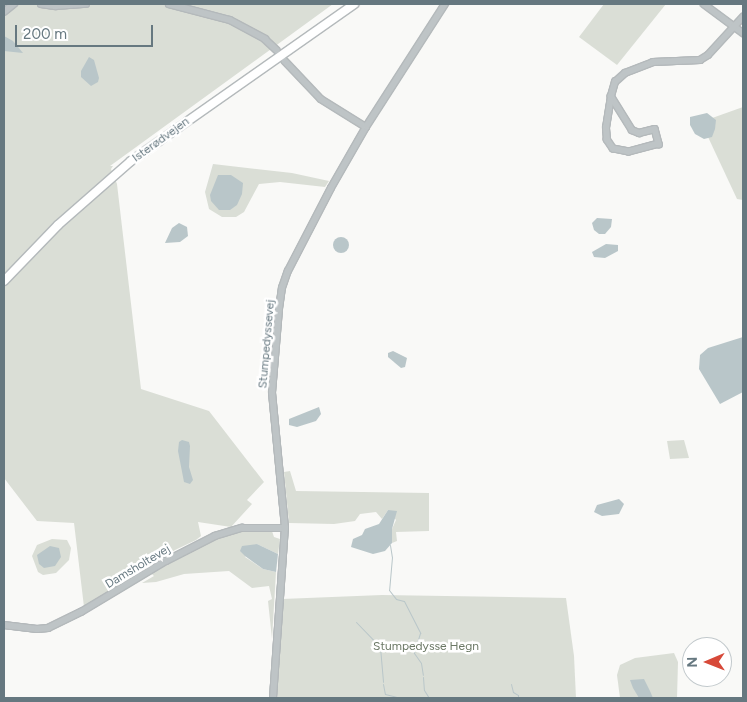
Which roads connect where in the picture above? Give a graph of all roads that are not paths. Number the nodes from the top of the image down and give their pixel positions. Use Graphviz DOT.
graph roads {
  1 [pos="14,4"];
  2 [pos="41,4"];
  3 [pos="86,4"];
  4 [pos="169,4"];
  5 [pos="349,4"];
  6 [pos="354,4"];
  7 [pos="445,4"];
  8 [pos="704,4"];
  9 [pos="4,12"];
  10 [pos="743,17"];
  11 [pos="334,18"];
  12 [pos="734,27"];
  13 [pos="743,33"];
  14 [pos="277,50"];
  15 [pos="286,61"];
  16 [pos="611,96"];
  17 [pos="366,128"];
  18 [pos="4,281"];
  19 [pos="285,528"];
  20 [pos="4,625"];
  21 [pos="273,698"];
  1 -- 9 [label="street"];
  2 -- 3 [label="street"];
  4 -- 14 [label="street"];
  5 -- 11 [label="highway, Isterødvejen"];
  6 -- 11 [label="highway, Isterødvejen"];
  7 -- 17 [label="street, Stumpedyssevej"];
  8 -- 12 [label="street"];
  10 -- 12 [label="street"];
  11 -- 18 [label="highway, Isterødvejen"];
  12 -- 13 [label="street"];
  12 -- 16 [label="street"];
  15 -- 17 [label="street"];
  16 -- 16 [label="street"];
  17 -- 19 [label="street, Stumpedyssevej"];
  19 -- 20 [label="street, Damsholtevej"];
  19 -- 21 [label="street, Stumpedyssevej"];
}
